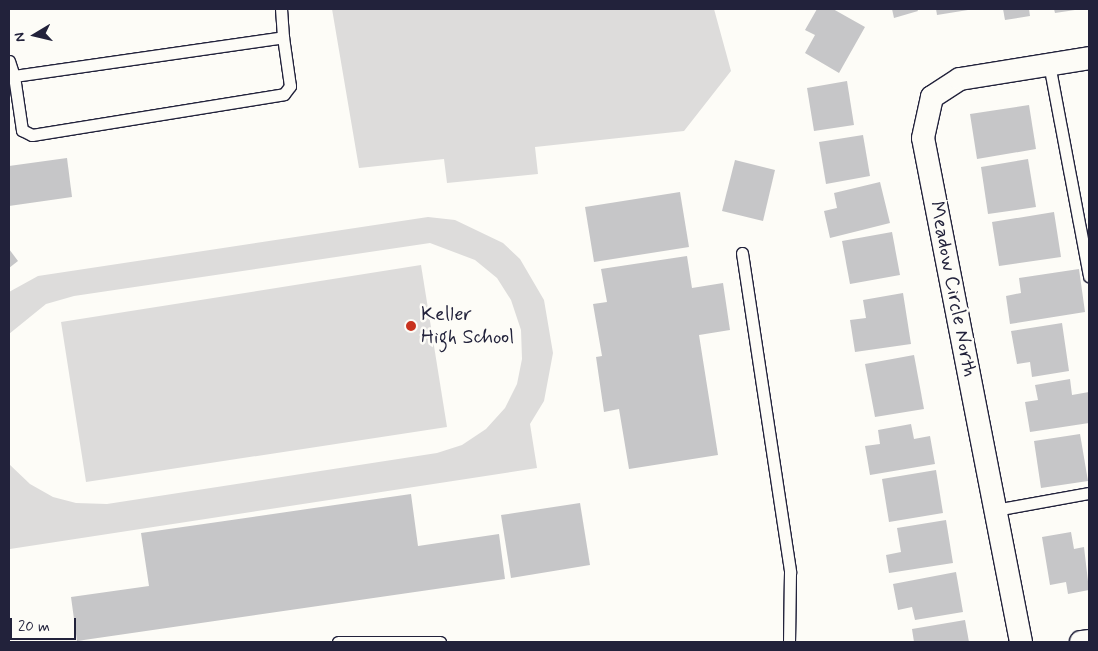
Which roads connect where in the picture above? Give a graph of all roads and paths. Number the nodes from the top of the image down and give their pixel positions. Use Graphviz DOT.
graph roads {
  1 [pos="280,9"];
  2 [pos="283,37"];
  3 [pos="1089,58"];
  4 [pos="9,61"];
  5 [pos="1049,64"];
  6 [pos="14,76"];
  7 [pos="742,253"];
  8 [pos="1089,276"];
  9 [pos="1089,493"];
  10 [pos="995,510"];
  11 [pos="1089,641"];
  12 [pos="338,642"];
  13 [pos="440,642"];
  14 [pos="789,642"];
  15 [pos="1021,642"];
  16 [pos="1081,642"];
  1 -- 2 [label="lane"];
  2 -- 6 [label="lane"];
  2 -- 6 [label="lane"];
  3 -- 5 [label="street, Meadow Circle North"];
  4 -- 6 [label="lane"];
  5 -- 8 [label="lane"];
  5 -- 10 [label="street, Meadow Circle North"];
  7 -- 14 [label="lane"];
  9 -- 10 [label="lane"];
  10 -- 15 [label="street, Meadow Circle North"];
  11 -- 16 [label="street"];
  12 -- 13 [label="lane"];
}
